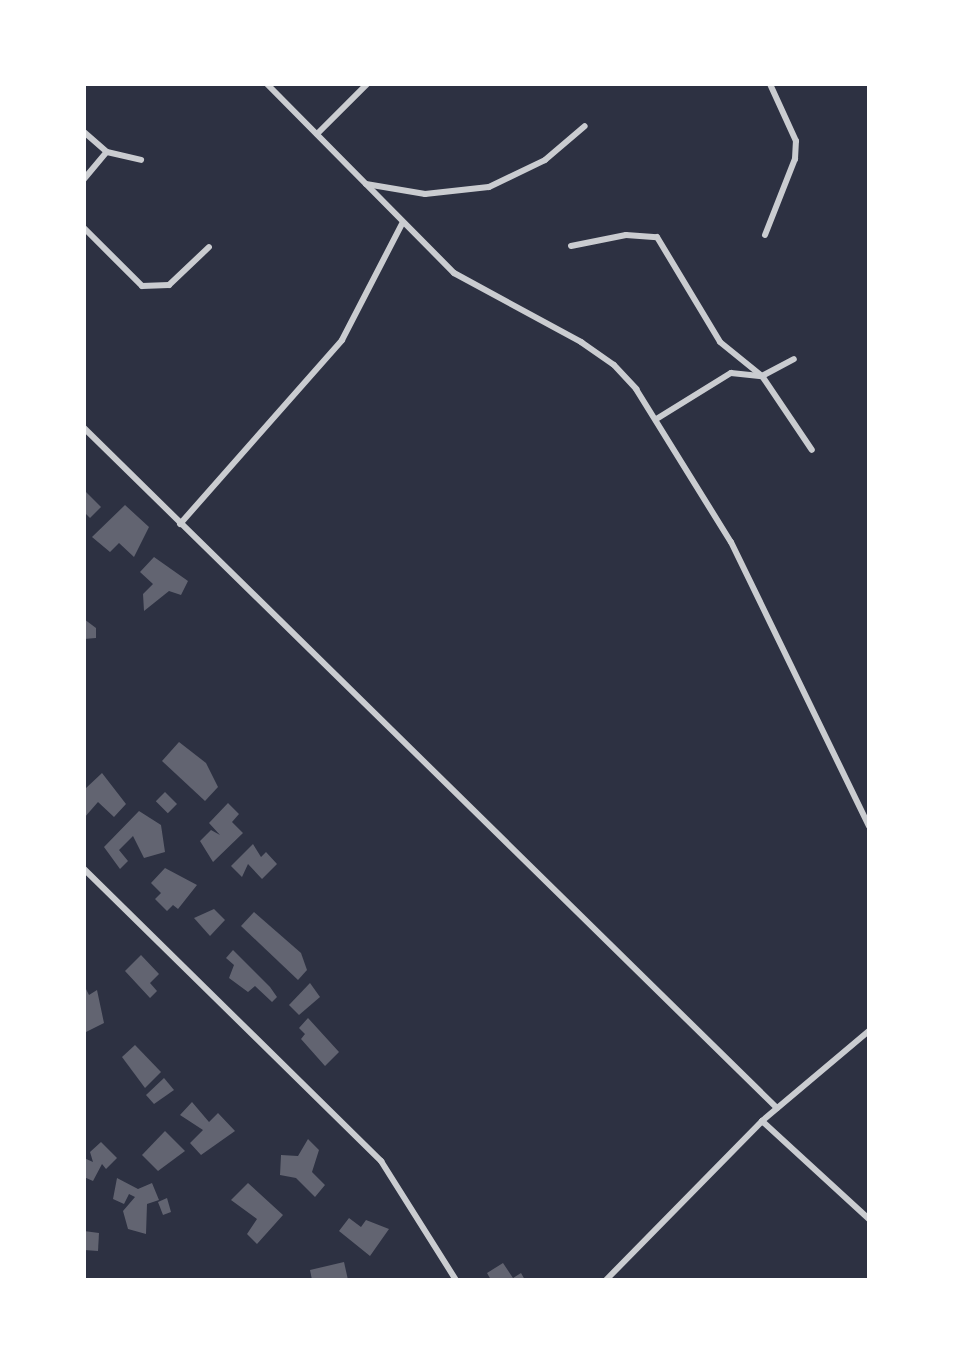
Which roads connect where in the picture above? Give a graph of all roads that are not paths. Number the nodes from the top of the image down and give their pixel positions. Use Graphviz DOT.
graph roads {
  1 [pos="267,84"];
  2 [pos="367,84"];
  3 [pos="770,84"];
  4 [pos="585,126"];
  5 [pos="84,132"];
  6 [pos="317,134"];
  7 [pos="107,152"];
  8 [pos="141,160"];
  9 [pos="84,179"];
  10 [pos="366,184"];
  11 [pos="402,224"];
  12 [pos="84,228"];
  13 [pos="765,234"];
  14 [pos="571,246"];
  15 [pos="209,247"];
  16 [pos="794,359"];
  17 [pos="762,376"];
  18 [pos="658,418"];
  19 [pos="84,428"];
  20 [pos="812,450"];
  21 [pos="180,524"];
  22 [pos="869,826"];
  23 [pos="84,869"];
  24 [pos="869,1031"];
  25 [pos="777,1108"];
  26 [pos="762,1121"];
  27 [pos="869,1219"];
  28 [pos="456,1280"];
  29 [pos="606,1280"];
  1 -- 6 [label="street"];
  2 -- 6 [label="street"];
  3 -- 13 [label="street"];
  4 -- 10 [label="street"];
  5 -- 7 [label="street"];
  6 -- 10 [label="street"];
  7 -- 8 [label="street"];
  7 -- 9 [label="street"];
  10 -- 11 [label="street"];
  11 -- 18 [label="street"];
  11 -- 21 [label="street"];
  12 -- 15 [label="street"];
  14 -- 17 [label="street"];
  16 -- 17 [label="street"];
  17 -- 18 [label="street"];
  17 -- 20 [label="street"];
  18 -- 22 [label="street"];
  19 -- 21 [label="street"];
  21 -- 25 [label="street"];
  23 -- 28 [label="street"];
  24 -- 25 [label="street"];
  25 -- 26 [label="street"];
  26 -- 27 [label="street"];
  26 -- 29 [label="street"];
}
